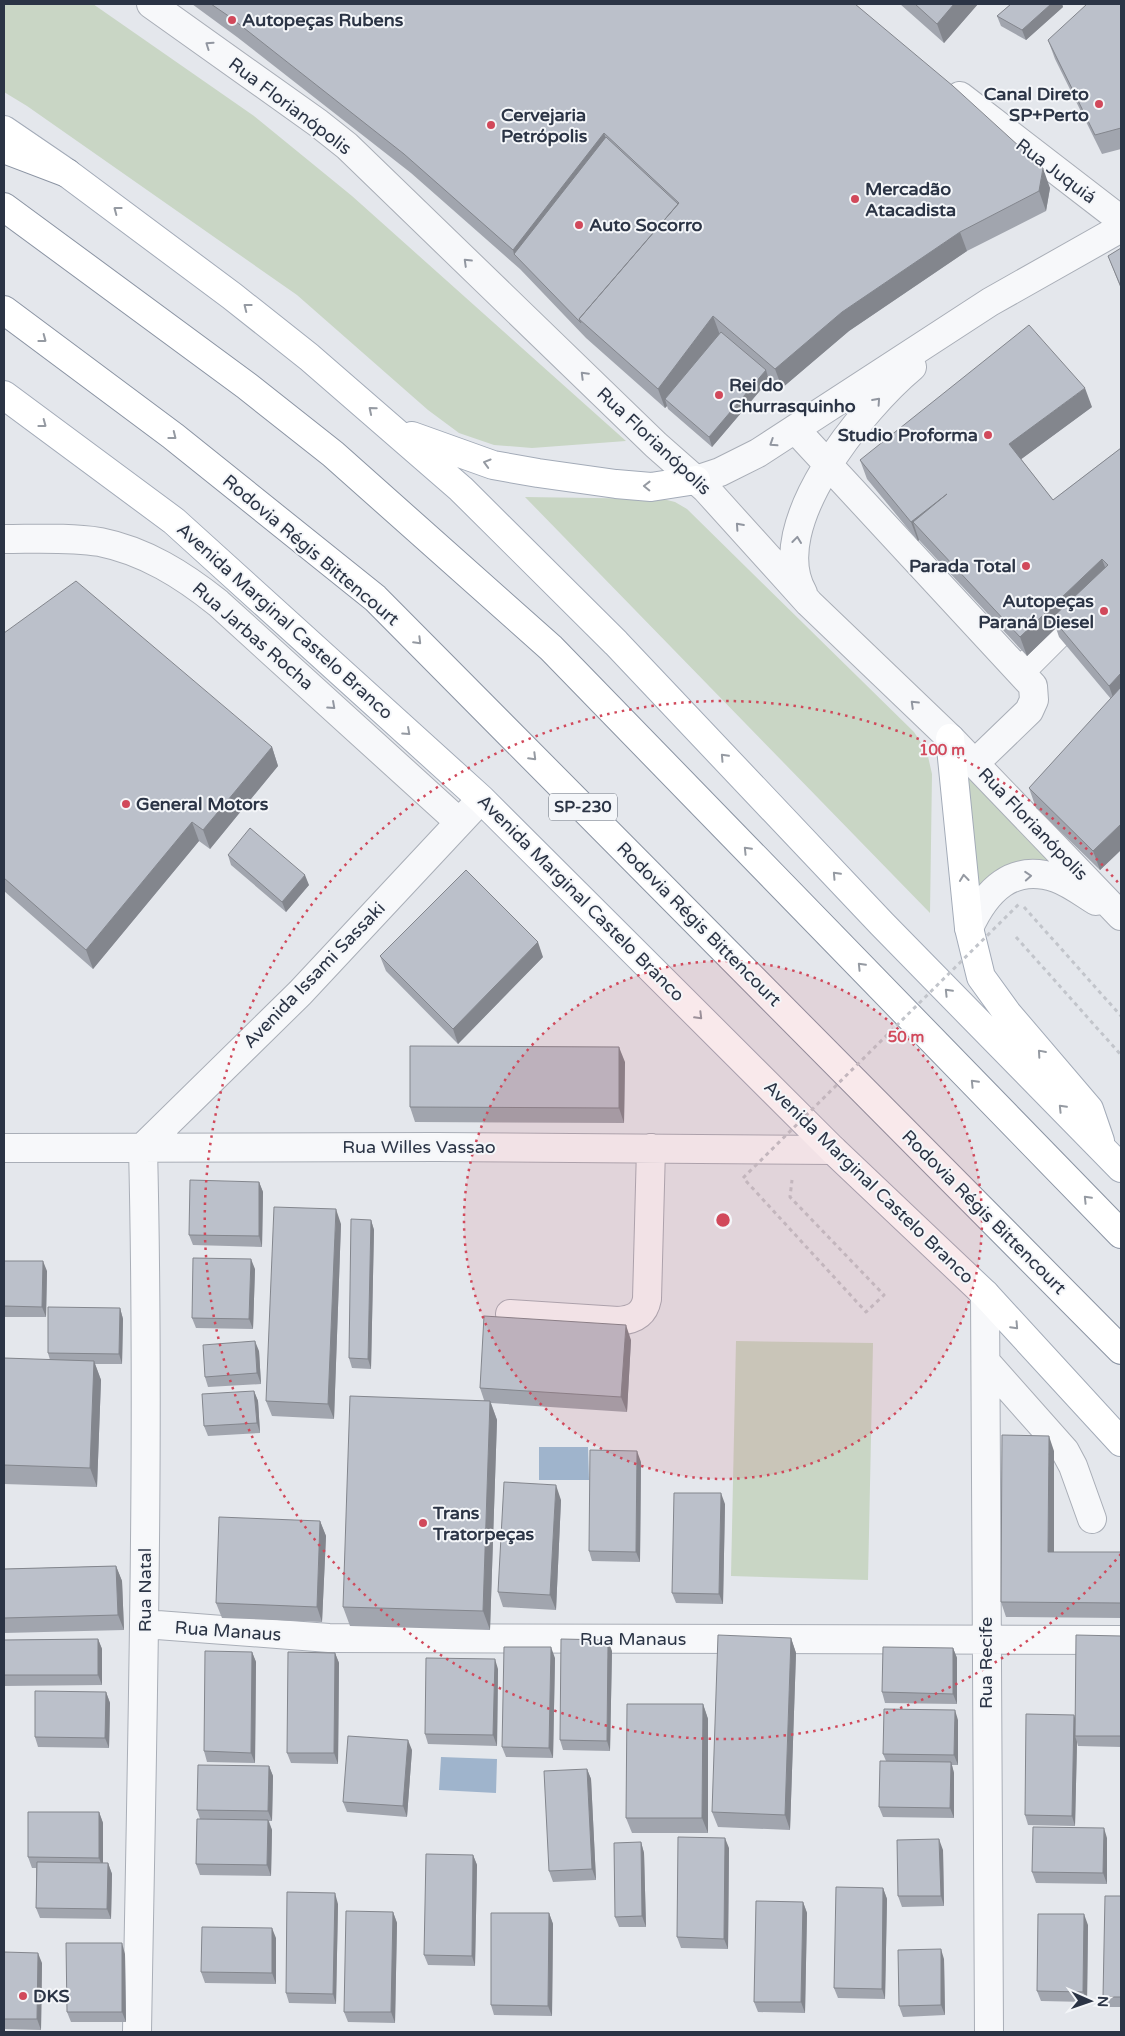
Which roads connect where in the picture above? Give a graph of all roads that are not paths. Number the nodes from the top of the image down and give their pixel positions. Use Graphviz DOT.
graph roads {
  1 [pos="151,4"];
  2 [pos="941,80"];
  3 [pos="4,130"];
  4 [pos="4,149"];
  5 [pos="67,173"];
  6 [pos="4,207"];
  7 [pos="1121,220"];
  8 [pos="1121,228"];
  9 [pos="990,302"];
  10 [pos="4,310"];
  11 [pos="4,395"];
  12 [pos="394,429"];
  13 [pos="795,429"];
  14 [pos="828,465"];
  15 [pos="696,480"];
  16 [pos="4,539"];
  17 [pos="238,579"];
  18 [pos="1102,591"];
  19 [pos="218,603"];
  20 [pos="809,603"];
  21 [pos="1021,671"];
  22 [pos="950,738"];
  23 [pos="974,764"];
  24 [pos="481,799"];
  25 [pos="460,822"];
  26 [pos="1121,917"];
  27 [pos="969,928"];
  28 [pos="143,1147"];
  29 [pos="4,1148"];
  30 [pos="651,1148"];
  31 [pos="833,1150"];
  32 [pos="1113,1160"];
  33 [pos="1121,1234"];
  34 [pos="985,1294"];
  35 [pos="510,1314"];
  36 [pos="1121,1350"];
  37 [pos="986,1362"];
  38 [pos="1121,1442"];
  39 [pos="1092,1519"];
  40 [pos="144,1624"];
  41 [pos="986,1640"];
  42 [pos="1121,1640"];
  43 [pos="137,2032"];
  44 [pos="989,2032"];
  15 -- 1 [label="street, Rua Florianópolis, one-way"];
  2 -- 7 [label="street, Rua Juquiá"];
  3 -- 5 [label="main road"];
  4 -- 5 [label="main road"];
  12 -- 5 [label="main road, one-way"];
  33 -- 6 [label="main road, one-way"];
  8 -- 9 [label="street"];
  9 -- 13 [label="street"];
  14 -- 9 [label="street, one-way"];
  10 -- 36 [label="main road, Rodovia Régis Bittencourt / SP-230, one-way"];
  11 -- 17 [label="main road, Avenida Marginal Castelo Branco, one-way"];
  15 -- 12 [label="main road, one-way"];
  32 -- 12 [label="main road, one-way"];
  13 -- 14 [label="street"];
  13 -- 15 [label="street, one-way"];
  20 -- 14 [label="street, one-way"];
  14 -- 21 [label="street"];
  20 -- 15 [label="street, Rua Florianópolis, one-way"];
  16 -- 19 [label="street, Rua Jarbas Rocha"];
  17 -- 19 [label="street"];
  17 -- 24 [label="main road, Avenida Marginal Castelo Branco, one-way"];
  18 -- 21 [label="street"];
  19 -- 25 [label="street, Rua Jarbas Rocha, one-way"];
  22 -- 20 [label="street, Rua Florianópolis, one-way"];
  21 -- 23 [label="street"];
  22 -- 23 [label="street, Rua Florianópolis"];
  27 -- 22 [label="main road, one-way"];
  23 -- 26 [label="street, Rua Florianópolis"];
  24 -- 25 [label="street, Avenida Issami Sassaki"];
  24 -- 31 [label="main road, Avenida Marginal Castelo Branco, one-way"];
  25 -- 28 [label="street, Avenida Issami Sassaki"];
  27 -- 26 [label="street, one-way"];
  32 -- 27 [label="main road, one-way"];
  28 -- 29 [label="street, Rua Willes Vassao"];
  28 -- 30 [label="street, Rua Willes Vassao"];
  28 -- 40 [label="street, Rua Natal"];
  30 -- 31 [label="street, Rua Willes Vassao"];
  30 -- 35 [label="street"];
  31 -- 34 [label="main road, Avenida Marginal Castelo Branco"];
  34 -- 37 [label="street, Rua Recife"];
  34 -- 38 [label="main road, Avenida Marginal Castelo Branco, one-way"];
  37 -- 39 [label="street"];
  37 -- 41 [label="street, Rua Recife"];
  40 -- 41 [label="street, Rua Manaus"];
  40 -- 43 [label="street, Rua Natal"];
  41 -- 42 [label="street, Rua Manaus"];
  41 -- 44 [label="street, Rua Recife"];
}
